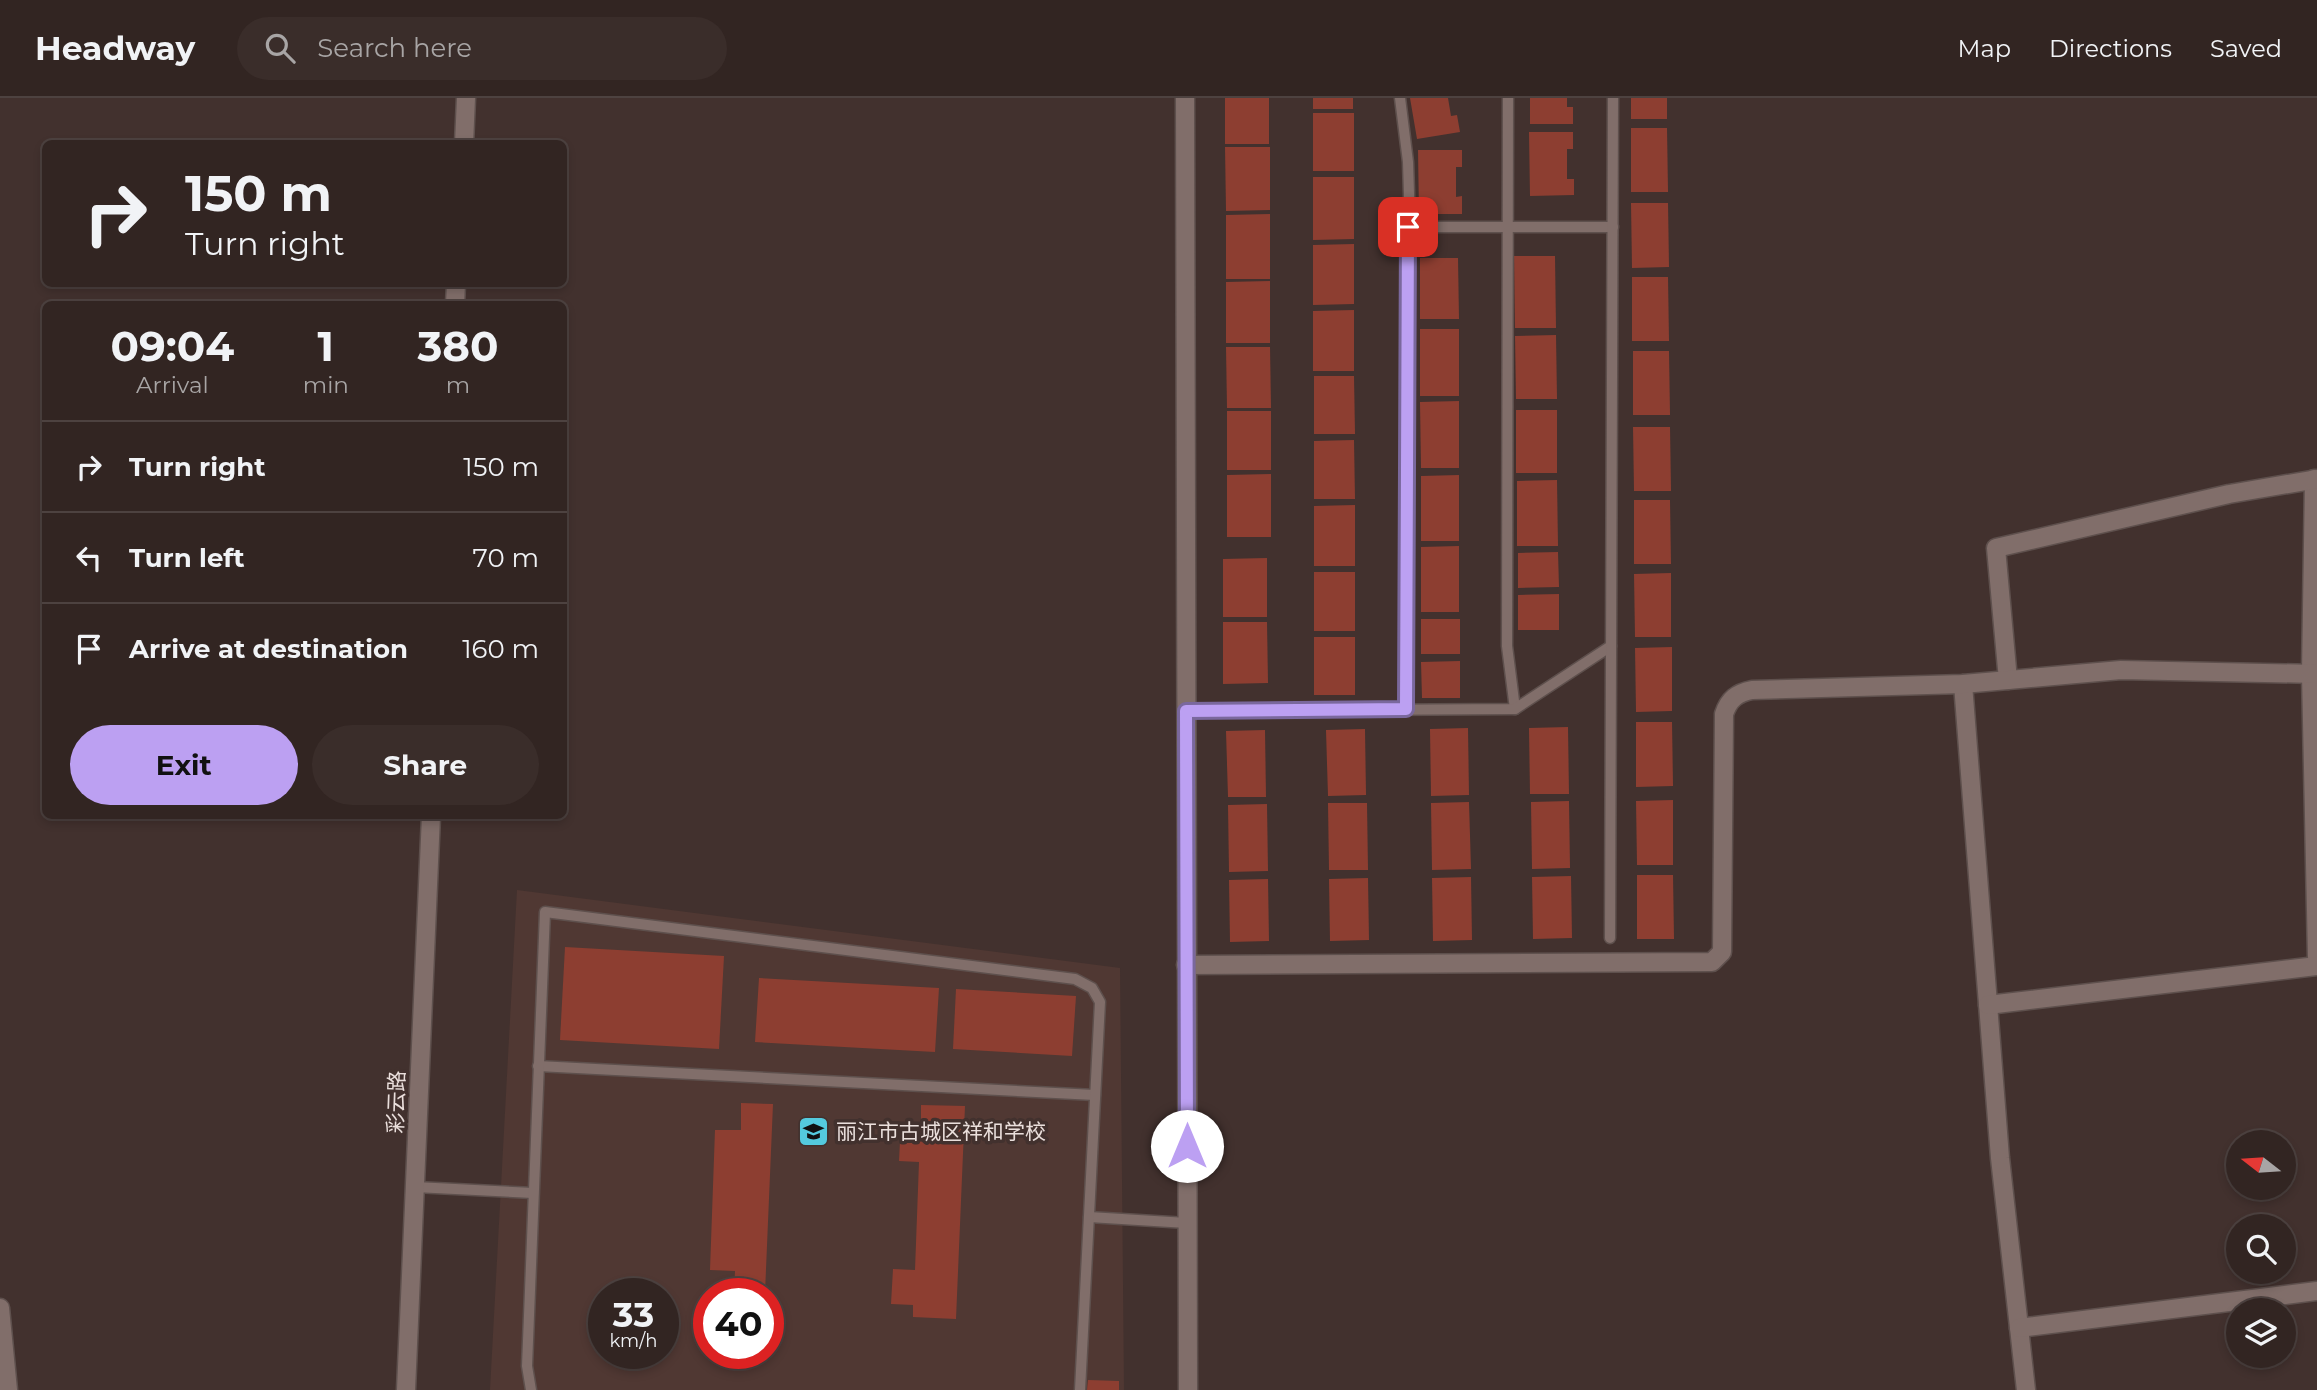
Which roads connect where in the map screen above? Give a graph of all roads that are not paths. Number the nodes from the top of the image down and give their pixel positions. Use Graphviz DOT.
graph roads {
  1 [pos="466,98"];
  2 [pos="1185,98"];
  3 [pos="1400,98"];
  4 [pos="1508,98"];
  5 [pos="1613,98"];
  6 [pos="464,140"];
  7 [pos="1408,227"];
  8 [pos="1613,227"];
  9 [pos="1507,228"];
  10 [pos="2316,479"];
  11 [pos="1611,646"];
  12 [pos="2314,674"];
  13 [pos="2008,680"];
  14 [pos="1963,684"];
  15 [pos="1406,709"];
  16 [pos="1515,709"];
  17 [pos="1186,711"];
  18 [pos="431,819"];
  19 [pos="1610,938"];
  20 [pos="2317,957"];
  21 [pos="1186,965"];
  22 [pos="2317,966"];
  23 [pos="1988,1005"];
  24 [pos="538,1066"];
  25 [pos="1095,1095"];
  26 [pos="415,1187"];
  27 [pos="533,1193"];
  28 [pos="1089,1217"];
  29 [pos="1187,1223"];
  30 [pos="2317,1291"];
  31 [pos="0,1308"];
  32 [pos="2019,1328"];
  33 [pos="8,1390"];
  34 [pos="406,1390"];
  35 [pos="531,1390"];
  36 [pos="1080,1390"];
  37 [pos="1188,1390"];
  38 [pos="2026,1390"];
  1 -- 6 [label="street"];
  2 -- 17 [label="street"];
  3 -- 7 [label="lane"];
  4 -- 9 [label="lane"];
  5 -- 8 [label="lane"];
  7 -- 9 [label="lane"];
  7 -- 15 [label="lane"];
  8 -- 9 [label="lane"];
  8 -- 11 [label="lane"];
  9 -- 16 [label="lane"];
  10 -- 12 [label="street"];
  10 -- 13 [label="street"];
  11 -- 16 [label="lane"];
  11 -- 19 [label="lane"];
  12 -- 13 [label="street"];
  12 -- 20 [label="street"];
  13 -- 14 [label="street"];
  14 -- 21 [label="street"];
  14 -- 23 [label="street"];
  15 -- 16 [label="lane"];
  15 -- 17 [label="lane"];
  17 -- 21 [label="street"];
  18 -- 26 [label="street, 彩云路"];
  21 -- 29 [label="street"];
  22 -- 23 [label="street"];
  23 -- 32 [label="street"];
  24 -- 25 [label="lane"];
  24 -- 25 [label="lane"];
  24 -- 27 [label="lane"];
  25 -- 28 [label="lane"];
  26 -- 27 [label="lane"];
  26 -- 34 [label="street, 彩云路"];
  27 -- 35 [label="lane"];
  28 -- 29 [label="lane"];
  28 -- 36 [label="lane"];
  29 -- 37 [label="street"];
  30 -- 32 [label="street"];
  31 -- 33 [label="street"];
  32 -- 38 [label="street"];
}
